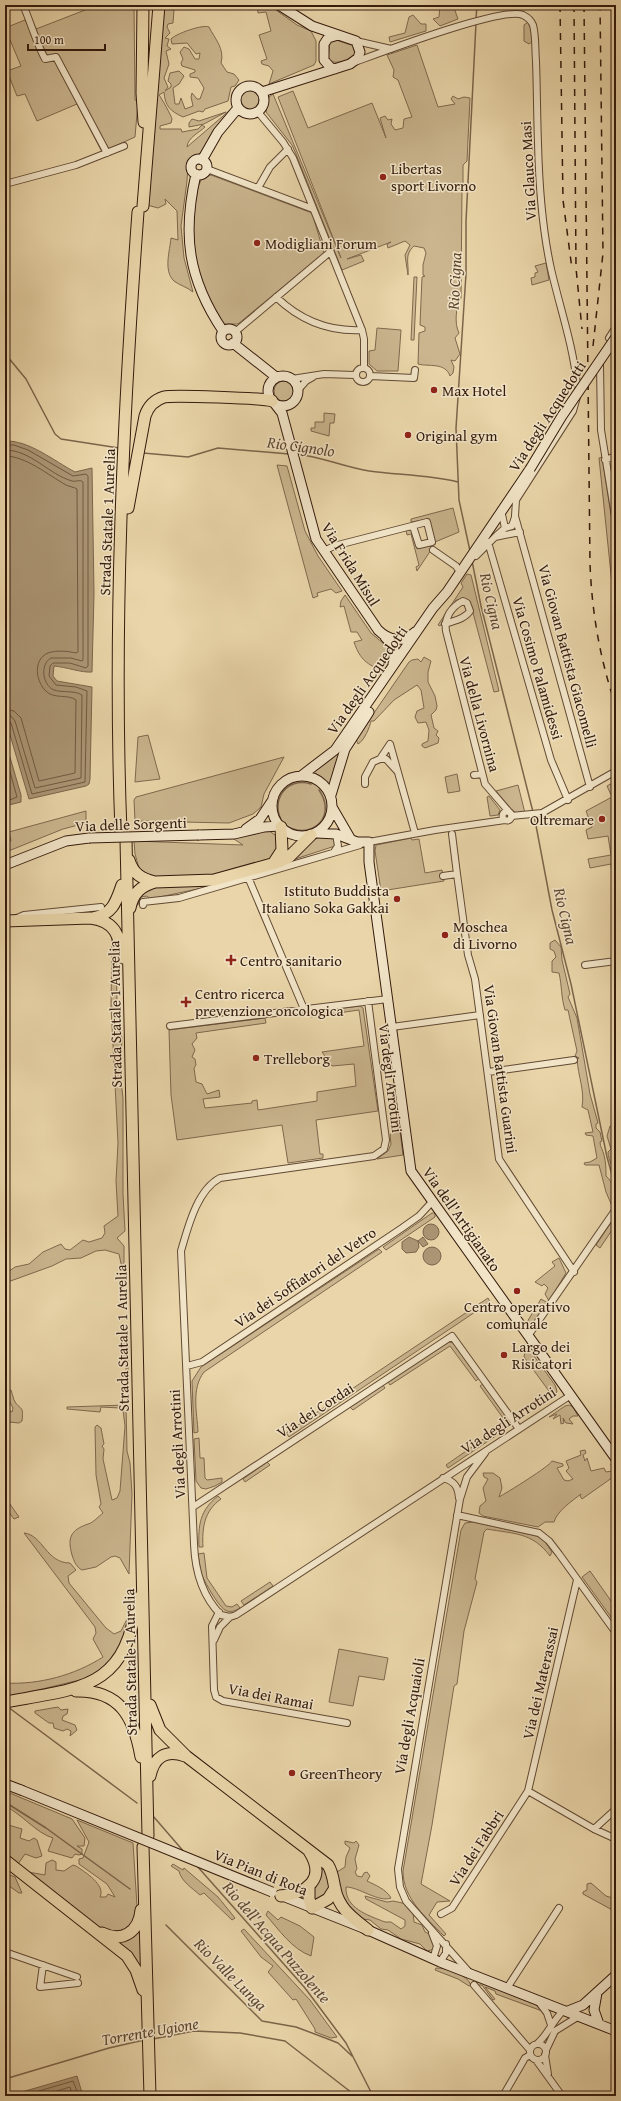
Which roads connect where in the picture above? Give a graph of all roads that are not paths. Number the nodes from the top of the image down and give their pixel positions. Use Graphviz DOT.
graph roads {
  1 [pos="23,5"];
  2 [pos="143,5"];
  3 [pos="153,5"];
  4 [pos="159,5"];
  5 [pos="279,5"];
  6 [pos="312,26"];
  7 [pos="338,35"];
  8 [pos="356,41"];
  9 [pos="324,44"];
  10 [pos="391,49"];
  11 [pos="323,55"];
  12 [pos="350,64"];
  13 [pos="335,69"];
  14 [pos="303,79"];
  15 [pos="262,92"];
  16 [pos="238,108"];
  17 [pos="258,112"];
  18 [pos="144,122"];
  19 [pos="124,146"];
  20 [pos="288,148"];
  21 [pos="107,153"];
  22 [pos="202,160"];
  23 [pos="207,169"];
  24 [pos="196,174"];
  25 [pos="5,184"];
  26 [pos="258,188"];
  27 [pos="140,209"];
  28 [pos="313,209"];
  29 [pos="330,252"];
  30 [pos="276,297"];
  31 [pos="616,327"];
  32 [pos="362,330"];
  33 [pos="223,332"];
  34 [pos="235,332"];
  35 [pos="613,338"];
  36 [pos="233,343"];
  37 [pos="600,364"];
  38 [pos="364,368"];
  39 [pos="415,370"];
  40 [pos="316,375"];
  41 [pos="355,376"];
  42 [pos="370,376"];
  43 [pos="276,377"];
  44 [pos="292,379"];
  45 [pos="577,382"];
  46 [pos="298,390"];
  47 [pos="578,398"];
  48 [pos="274,402"];
  49 [pos="289,404"];
  50 [pos="286,431"];
  51 [pos="131,443"];
  52 [pos="616,456"];
  53 [pos="605,460"];
  54 [pos="129,468"];
  55 [pos="501,510"];
  56 [pos="515,516"];
  57 [pos="616,522"];
  58 [pos="413,526"];
  59 [pos="505,528"];
  60 [pos="520,532"];
  61 [pos="495,537"];
  62 [pos="488,542"];
  63 [pos="433,550"];
  64 [pos="324,551"];
  65 [pos="475,553"];
  66 [pos="460,572"];
  67 [pos="447,592"];
  68 [pos="445,624"];
  69 [pos="420,628"];
  70 [pos="384,636"];
  71 [pos="392,669"];
  72 [pos="380,759"];
  73 [pos="616,771"];
  74 [pos="482,774"];
  75 [pos="474,775"];
  76 [pos="301,776"];
  77 [pos="398,776"];
  78 [pos="365,784"];
  79 [pos="590,787"];
  80 [pos="331,795"];
  81 [pos="272,800"];
  82 [pos="568,800"];
  83 [pos="502,806"];
  84 [pos="332,807"];
  85 [pos="511,814"];
  86 [pos="503,817"];
  87 [pos="280,827"];
  88 [pos="239,833"];
  89 [pos="415,833"];
  90 [pos="314,834"];
  91 [pos="336,834"];
  92 [pos="452,834"];
  93 [pos="124,838"];
  94 [pos="359,842"];
  95 [pos="334,852"];
  96 [pos="273,864"];
  97 [pos="5,865"];
  98 [pos="457,874"];
  99 [pos="443,876"];
  100 [pos="248,877"];
  101 [pos="156,882"];
  102 [pos="122,885"];
  103 [pos="144,905"];
  104 [pos="101,907"];
  105 [pos="90,918"];
  106 [pos="128,919"];
  107 [pos="10,920"];
  108 [pos="123,958"];
  109 [pos="616,961"];
  110 [pos="585,965"];
  111 [pos="388,999"];
  112 [pos="368,1001"];
  113 [pos="304,1009"];
  114 [pos="480,1015"];
  115 [pos="170,1026"];
  116 [pos="392,1027"];
  117 [pos="574,1060"];
  118 [pos="488,1072"];
  119 [pos="432,1202"];
  120 [pos="615,1210"];
  121 [pos="574,1272"];
  122 [pos="528,1336"];
  123 [pos="187,1366"];
  124 [pos="571,1395"];
  125 [pos="519,1429"];
  126 [pos="489,1448"];
  127 [pos="616,1458"];
  128 [pos="443,1478"];
  129 [pos="460,1499"];
  130 [pos="193,1507"];
  131 [pos="458,1515"];
  132 [pos="577,1580"];
  133 [pos="137,1595"];
  134 [pos="218,1612"];
  135 [pos="230,1617"];
  136 [pos="616,1633"];
  137 [pos="212,1648"];
  138 [pos="145,1670"];
  139 [pos="65,1691"];
  140 [pos="5,1702"];
  141 [pos="347,1723"];
  142 [pos="186,1756"];
  143 [pos="141,1757"];
  144 [pos="5,1784"];
  145 [pos="528,1792"];
  146 [pos="148,1801"];
  147 [pos="616,1809"];
  148 [pos="594,1829"];
  149 [pos="616,1838"];
  150 [pos="308,1849"];
  151 [pos="5,1860"];
  152 [pos="144,1863"];
  153 [pos="309,1886"];
  154 [pos="335,1888"];
  155 [pos="276,1894"];
  156 [pos="312,1908"];
  157 [pos="559,1908"];
  158 [pos="441,1914"];
  159 [pos="91,1927"];
  160 [pos="430,1928"];
  161 [pos="368,1930"];
  162 [pos="446,1944"];
  163 [pos="5,1952"];
  164 [pos="436,1960"];
  165 [pos="43,1965"];
  166 [pos="470,1973"];
  167 [pos="616,1975"];
  168 [pos="474,1985"];
  169 [pos="507,1988"];
  170 [pos="598,1992"];
  171 [pos="535,1999"];
  172 [pos="575,2004"];
  173 [pos="552,2005"];
  174 [pos="148,2010"];
  175 [pos="564,2010"];
  176 [pos="580,2016"];
  177 [pos="151,2023"];
  178 [pos="599,2024"];
  179 [pos="551,2025"];
  180 [pos="560,2028"];
  181 [pos="616,2031"];
  182 [pos="538,2044"];
  183 [pos="530,2052"];
  184 [pos="546,2053"];
  185 [pos="536,2060"];
  186 [pos="152,2063"];
  187 [pos="548,2076"];
  188 [pos="150,2096"];
  189 [pos="155,2096"];
  190 [pos="503,2096"];
  191 [pos="562,2096"];
  1 -- 21 [label="street"];
  2 -- 18 [label="highway"];
  3 -- 18 [label="highway, Strada Statale 1 Aurelia"];
  4 -- 27 [label="highway, Strada Statale 1 Aurelia"];
  5 -- 6 [label="street"];
  6 -- 7 [label="street"];
  6 -- 9 [label="street"];
  7 -- 8 [label="street"];
  7 -- 9 [label="street"];
  8 -- 10 [label="street"];
  8 -- 12 [label="street"];
  9 -- 11 [label="street"];
  10 -- 12 [label="street, Via Glauco Masi"];
  10 -- 45 [label="street, Via Glauco Masi"];
  11 -- 13 [label="street"];
  11 -- 14 [label="street"];
  12 -- 13 [label="street"];
  13 -- 14 [label="street"];
  14 -- 15 [label="street"];
  15 -- 16 [label="street"];
  15 -- 17 [label="street"];
  16 -- 17 [label="street"];
  16 -- 22 [label="street"];
  17 -- 20 [label="street"];
  18 -- 27 [label="highway, Strada Statale 1 Aurelia"];
  19 -- 21 [label="street"];
  20 -- 26 [label="street"];
  20 -- 28 [label="street"];
  21 -- 25 [label="street"];
  22 -- 23 [label="street"];
  22 -- 24 [label="street"];
  23 -- 24 [label="street"];
  23 -- 26 [label="street"];
  24 -- 33 [label="street"];
  26 -- 28 [label="street"];
  27 -- 51 [label="highway, Strada Statale 1 Aurelia"];
  28 -- 29 [label="street"];
  29 -- 30 [label="street"];
  29 -- 32 [label="street"];
  30 -- 32 [label="street"];
  30 -- 34 [label="street"];
  31 -- 35 [label="street"];
  32 -- 38 [label="street"];
  33 -- 34 [label="street"];
  33 -- 36 [label="street"];
  34 -- 36 [label="street"];
  35 -- 55 [label="street, Via degli Acquedotti, bridge"];
  36 -- 43 [label="street"];
  37 -- 53 [label="street"];
  38 -- 41 [label="street"];
  38 -- 42 [label="street"];
  39 -- 42 [label="street"];
  40 -- 41 [label="street"];
  40 -- 44 [label="street"];
  40 -- 46 [label="street"];
  41 -- 42 [label="street"];
  43 -- 44 [label="street"];
  43 -- 48 [label="street"];
  44 -- 46 [label="street"];
  46 -- 49 [label="street"];
  47 -- 56 [label="street, Via degli Acquedotti"];
  48 -- 49 [label="street"];
  48 -- 50 [label="street, Via Frida Misul"];
  48 -- 51 [label="highway"];
  49 -- 50 [label="street, Via Frida Misul"];
  50 -- 64 [label="street, Via Frida Misul"];
  51 -- 54 [label="highway"];
  52 -- 53 [label="street"];
  53 -- 57 [label="street"];
  54 -- 93 [label="highway, Strada Statale 1 Aurelia"];
  54 -- 93 [label="highway, Strada Statale 1 Aurelia"];
  55 -- 59 [label="street"];
  55 -- 65 [label="street, Via degli Acquedotti"];
  56 -- 59 [label="street, Via degli Acquedotti"];
  56 -- 60 [label="street, Via degli Acquedotti"];
  58 -- 64 [label="street"];
  59 -- 61 [label="street, Via degli Acquedotti"];
  60 -- 61 [label="street, Via degli Acquedotti"];
  60 -- 79 [label="street, Via Giovan Battista Giacomelli"];
  61 -- 62 [label="street, Via degli Acquedotti"];
  62 -- 65 [label="street, Via degli Acquedotti"];
  62 -- 82 [label="street, Via Cosimo Palamidessi"];
  63 -- 66 [label="street"];
  64 -- 70 [label="street, Via Frida Misul"];
  65 -- 66 [label="street, Via degli Acquedotti"];
  66 -- 67 [label="street, Via degli Acquedotti"];
  67 -- 69 [label="street, Via degli Acquedotti"];
  67 -- 80 [label="street, Via degli Acquedotti"];
  68 -- 74 [label="street, Via della Livornina"];
  69 -- 70 [label="street"];
  69 -- 71 [label="street, Via degli Acquedotti"];
  70 -- 71 [label="street, Via Frida Misul"];
  71 -- 76 [label="street, Via degli Acquedotti"];
  72 -- 77 [label="street"];
  72 -- 77 [label="street"];
  72 -- 78 [label="street"];
  73 -- 79 [label="street"];
  74 -- 75 [label="street"];
  74 -- 83 [label="street, Via della Livornina"];
  76 -- 80 [label="street"];
  76 -- 81 [label="street"];
  77 -- 89 [label="street"];
  79 -- 82 [label="street"];
  80 -- 84 [label="street"];
  81 -- 87 [label="street"];
  81 -- 88 [label="street"];
  82 -- 85 [label="street"];
  83 -- 85 [label="street, Via della Livornina"];
  83 -- 86 [label="street"];
  84 -- 90 [label="street"];
  84 -- 94 [label="street"];
  85 -- 86 [label="street"];
  86 -- 89 [label="street"];
  87 -- 88 [label="street, Via delle Sorgenti"];
  87 -- 90 [label="street"];
  87 -- 96 [label="highway"];
  88 -- 97 [label="street, Via delle Sorgenti, bridge"];
  89 -- 94 [label="street"];
  90 -- 91 [label="street"];
  90 -- 96 [label="highway"];
  91 -- 94 [label="street"];
  91 -- 95 [label="street"];
  92 -- 98 [label="street, Via Giovan Battista Guarini"];
  93 -- 101 [label="highway"];
  93 -- 102 [label="highway, Strada Statale 1 Aurelia"];
  93 -- 106 [label="highway, Strada Statale 1 Aurelia"];
  94 -- 95 [label="street"];
  94 -- 111 [label="street, Via dell'Artigianato"];
  95 -- 100 [label="street"];
  96 -- 101 [label="highway"];
  98 -- 99 [label="street"];
  98 -- 114 [label="street, Via Giovan Battista Guarini"];
  100 -- 103 [label="street"];
  100 -- 113 [label="street"];
  101 -- 106 [label="highway"];
  102 -- 105 [label="highway"];
  102 -- 108 [label="highway, Strada Statale 1 Aurelia"];
  104 -- 107 [label="street"];
  105 -- 107 [label="highway"];
  105 -- 108 [label="highway"];
  106 -- 138 [label="highway, Strada Statale 1 Aurelia"];
  108 -- 133 [label="highway, Strada Statale 1 Aurelia"];
  109 -- 110 [label="street"];
  111 -- 112 [label="street"];
  111 -- 116 [label="street, Via dell'Artigianato"];
  112 -- 113 [label="street"];
  112 -- 123 [label="street, Via degli Arrotini"];
  113 -- 115 [label="street"];
  114 -- 116 [label="street"];
  114 -- 118 [label="street, Via Giovan Battista Guarini"];
  116 -- 119 [label="street, Via dell'Artigianato"];
  117 -- 118 [label="street"];
  118 -- 121 [label="street, Via Giovan Battista Guarini"];
  119 -- 122 [label="street, Via dell'Artigianato"];
  119 -- 123 [label="street, Via dei Soffiatori del Vetro"];
  120 -- 121 [label="street"];
  121 -- 122 [label="street"];
  122 -- 124 [label="street, Via dell'Artigianato"];
  123 -- 130 [label="street, Via degli Arrotini"];
  124 -- 125 [label="street, Via degli Arrotini"];
  124 -- 127 [label="street, Via dell'Artigianato"];
  125 -- 126 [label="street, Via degli Arrotini"];
  125 -- 130 [label="street, Via dei Cordai"];
  126 -- 128 [label="street, Via degli Arrotini"];
  126 -- 129 [label="street, Via degli Acquaioli"];
  128 -- 129 [label="street, Via degli Acquaioli"];
  128 -- 135 [label="street, Via degli Arrotini"];
  129 -- 131 [label="street, Via degli Acquaioli"];
  130 -- 134 [label="street, Via degli Arrotini"];
  131 -- 132 [label="street"];
  131 -- 160 [label="street, Via degli Acquaioli"];
  132 -- 136 [label="street"];
  132 -- 145 [label="street, Via dei Materassai"];
  133 -- 139 [label="highway"];
  133 -- 143 [label="highway, Strada Statale 1 Aurelia"];
  134 -- 135 [label="street"];
  134 -- 137 [label="street, Via dei Ramai"];
  135 -- 137 [label="street, Via dei Ramai"];
  137 -- 141 [label="street, Via dei Ramai"];
  138 -- 142 [label="highway"];
  138 -- 146 [label="highway, Strada Statale 1 Aurelia"];
  139 -- 140 [label="highway"];
  139 -- 143 [label="highway"];
  142 -- 146 [label="highway"];
  142 -- 150 [label="highway"];
  143 -- 146 [label="highway, Strada Statale 1 Aurelia"];
  144 -- 155 [label="street, Via Pian di Rota, bridge"];
  145 -- 148 [label="street"];
  145 -- 158 [label="street, Via dei Fabbri"];
  147 -- 148 [label="street"];
  148 -- 149 [label="street"];
  150 -- 153 [label="highway"];
  150 -- 154 [label="highway"];
  151 -- 159 [label="highway"];
  152 -- 159 [label="highway"];
  152 -- 174 [label="highway"];
  152 -- 177 [label="highway"];
  153 -- 155 [label="highway"];
  153 -- 156 [label="highway"];
  154 -- 156 [label="highway"];
  154 -- 161 [label="highway"];
  155 -- 156 [label="street, Via Pian di Rota"];
  156 -- 161 [label="street, Via Pian di Rota"];
  157 -- 169 [label="street"];
  159 -- 174 [label="highway"];
  160 -- 162 [label="street, Via degli Acquaioli"];
  160 -- 164 [label="street, Via degli Acquaioli"];
  161 -- 164 [label="street, Via Pian di Rota"];
  162 -- 164 [label="street"];
  162 -- 166 [label="street, Via degli Acquaioli"];
  163 -- 165 [label="street"];
  164 -- 166 [label="street, Via Pian di Rota"];
  165 -- 165 [label="street"];
  166 -- 169 [label="street, Via Pian di Rota"];
  167 -- 170 [label="street"];
  168 -- 183 [label="street"];
  169 -- 171 [label="street, Via Pian di Rota"];
  170 -- 172 [label="street"];
  170 -- 175 [label="street"];
  170 -- 176 [label="street"];
  170 -- 178 [label="street"];
  171 -- 173 [label="street, Via Pian di Rota"];
  171 -- 179 [label="street"];
  172 -- 173 [label="street"];
  172 -- 175 [label="street"];
  173 -- 175 [label="street, Via Pian di Rota"];
  174 -- 177 [label="highway"];
  175 -- 176 [label="street, Via Pian di Rota"];
  175 -- 179 [label="street"];
  175 -- 180 [label="street"];
  176 -- 178 [label="street, Via Pian di Rota"];
  176 -- 180 [label="street"];
  177 -- 186 [label="highway"];
  178 -- 181 [label="street, Via Pian di Rota"];
  179 -- 182 [label="street"];
  180 -- 184 [label="street"];
  182 -- 183 [label="street"];
  182 -- 184 [label="street"];
  183 -- 185 [label="street"];
  183 -- 190 [label="street"];
  184 -- 185 [label="street"];
  184 -- 187 [label="street"];
  185 -- 187 [label="street"];
  186 -- 188 [label="highway"];
  186 -- 189 [label="highway"];
  187 -- 191 [label="street"];
}
